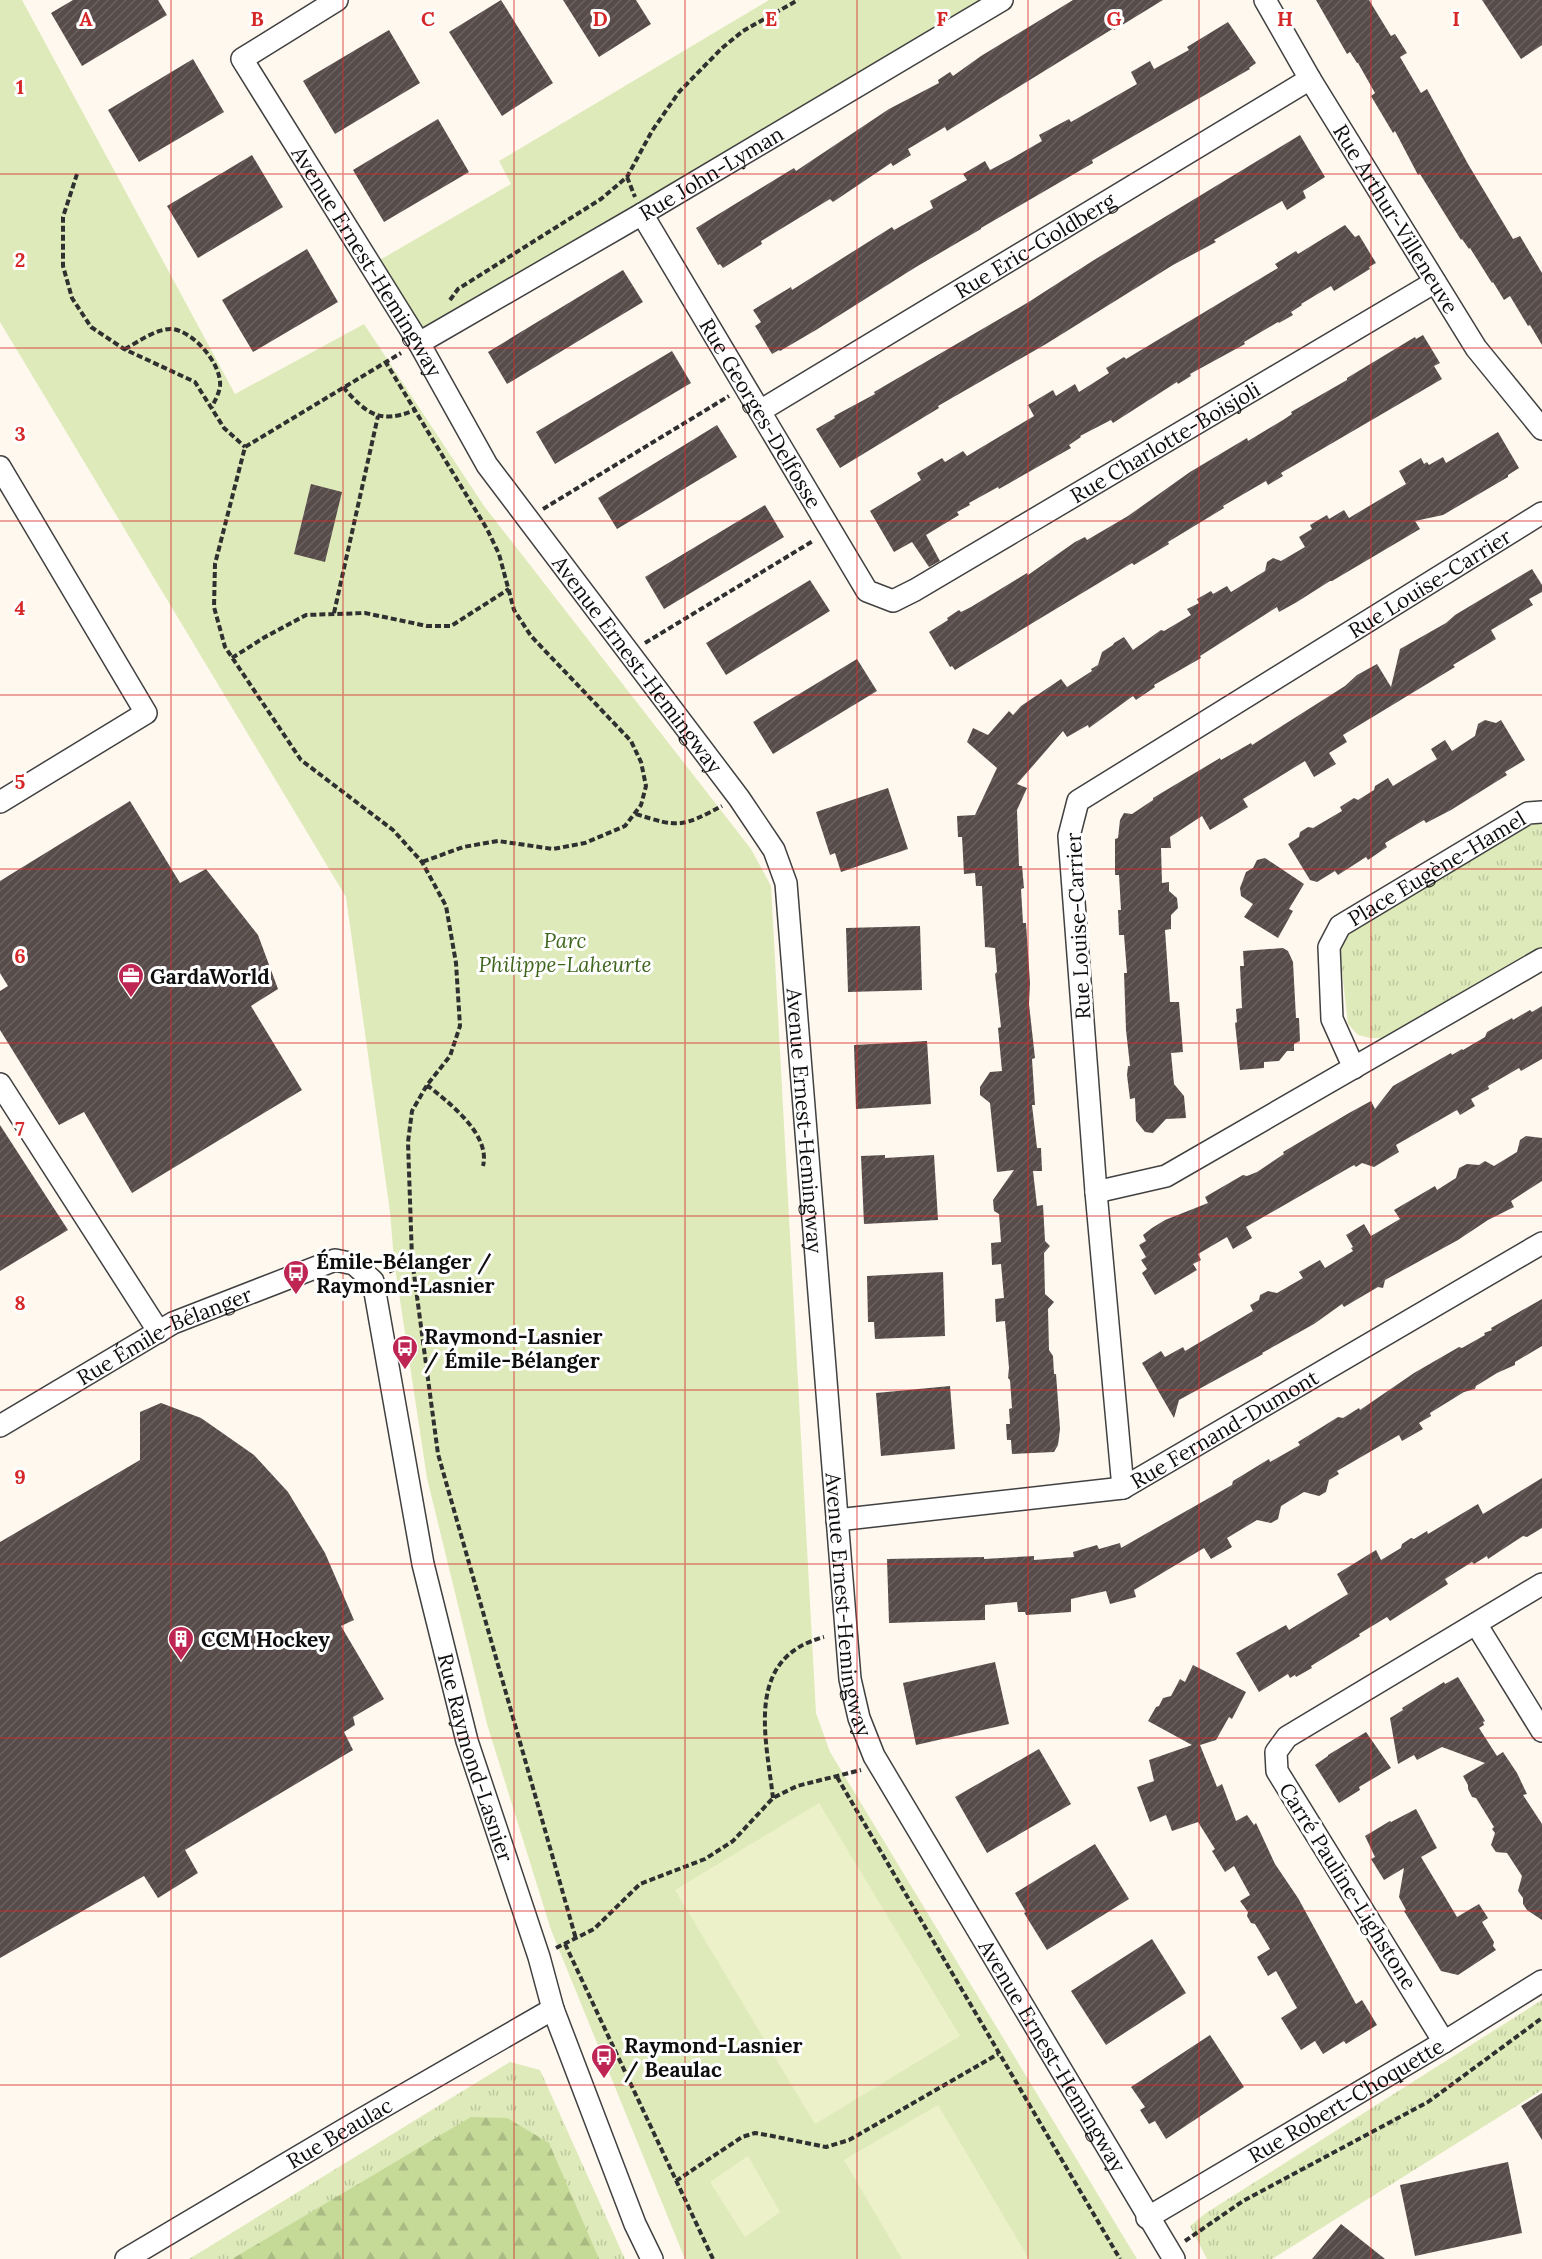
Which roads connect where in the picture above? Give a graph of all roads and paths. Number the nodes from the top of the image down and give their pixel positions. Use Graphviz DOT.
graph roads {
  1 [pos="336,0"];
  2 [pos="798,0"];
  3 [pos="1002,0"];
  4 [pos="1265,0"];
  5 [pos="1310,79"];
  6 [pos="77,174"];
  7 [pos="642,214"];
  8 [pos="1435,282"];
  9 [pos="445,307"];
  10 [pos="419,343"];
  11 [pos="124,349"];
  12 [pos="385,361"];
  13 [pos="342,387"];
  14 [pos="729,397"];
  15 [pos="212,407"];
  16 [pos="415,410"];
  17 [pos="760,411"];
  18 [pos="378,416"];
  19 [pos="1542,429"];
  20 [pos="245,447"];
  21 [pos="0,467"];
  22 [pos="1542,513"];
  23 [pos="527,519"];
  24 [pos="812,542"];
  25 [pos="509,589"];
  26 [pos="892,601"];
  27 [pos="334,613"];
  28 [pos="629,652"];
  29 [pos="232,658"];
  30 [pos="739,798"];
  31 [pos="0,802"];
  32 [pos="1542,812"];
  33 [pos="636,813"];
  34 [pos="422,862"];
  35 [pos="1542,959"];
  36 [pos="1354,1068"];
  37 [pos="0,1084"];
  38 [pos="427,1085"];
  39 [pos="483,1166"];
  40 [pos="1096,1192"];
  41 [pos="1542,1243"];
  42 [pos="412,1259"];
  43 [pos="373,1281"];
  44 [pos="159,1332"];
  45 [pos="0,1426"];
  46 [pos="1123,1488"];
  47 [pos="837,1520"];
  48 [pos="1542,1584"];
  49 [pos="1476,1624"];
  50 [pos="824,1638"];
  51 [pos="1542,1731"];
  52 [pos="874,1756"];
  53 [pos="837,1777"];
  54 [pos="773,1798"];
  55 [pos="576,1939"];
  56 [pos="565,1944"];
  57 [pos="539,1957"];
  58 [pos="1542,1981"];
  59 [pos="553,2009"];
  60 [pos="1542,2018"];
  61 [pos="1444,2042"];
  62 [pos="998,2054"];
  63 [pos="676,2181"];
  64 [pos="1148,2218"];
  65 [pos="1190,2237"];
  66 [pos="126,2259"];
  67 [pos="652,2259"];
  68 [pos="713,2259"];
  69 [pos="1120,2259"];
  70 [pos="1174,2259"];
  1 -- 10 [label="street, Avenue Ernest-Hemingway"];
  2 -- 9 [label="path"];
  3 -- 7 [label="street, Rue John-Lyman"];
  4 -- 5 [label="street, Rue Arthur-Villeneuve"];
  5 -- 8 [label="street, Rue Arthur-Villeneuve"];
  5 -- 17 [label="street, Rue Eric-Goldberg"];
  6 -- 11 [label="path"];
  7 -- 10 [label="street, Rue John-Lyman"];
  7 -- 17 [label="street, Rue Georges-Delfosse"];
  8 -- 19 [label="street, Rue Arthur-Villeneuve"];
  8 -- 26 [label="street, Rue Charlotte-Boisjoli"];
  10 -- 12 [label="path"];
  10 -- 23 [label="street, Avenue Ernest-Hemingway"];
  11 -- 15 [label="path"];
  11 -- 15 [label="path"];
  12 -- 13 [label="path"];
  12 -- 16 [label="path"];
  13 -- 18 [label="path"];
  13 -- 20 [label="path"];
  14 -- 23 [label="path"];
  15 -- 20 [label="path"];
  16 -- 18 [label="path"];
  16 -- 25 [label="path"];
  17 -- 26 [label="street, Rue Georges-Delfosse"];
  18 -- 27 [label="path"];
  20 -- 29 [label="path"];
  21 -- 31 [label="street"];
  22 -- 40 [label="street, Rue Louise-Carrier"];
  23 -- 28 [label="street, Avenue Ernest-Hemingway"];
  24 -- 28 [label="path"];
  25 -- 27 [label="path"];
  25 -- 33 [label="path"];
  27 -- 29 [label="path"];
  28 -- 30 [label="street, Avenue Ernest-Hemingway"];
  29 -- 34 [label="path"];
  30 -- 33 [label="path"];
  30 -- 47 [label="street, Avenue Ernest-Hemingway"];
  32 -- 36 [label="street, Place Eugène-Hamel"];
  33 -- 34 [label="path"];
  34 -- 38 [label="path"];
  35 -- 36 [label="street"];
  36 -- 40 [label="street"];
  37 -- 44 [label="street"];
  38 -- 39 [label="path"];
  38 -- 42 [label="path"];
  40 -- 46 [label="street, Rue Louise-Carrier"];
  41 -- 46 [label="street, Rue Fernand-Dumont"];
  42 -- 43 [label="path"];
  42 -- 55 [label="path"];
  43 -- 44 [label="street, Rue Émile-Bélanger"];
  43 -- 57 [label="street, Rue Raymond-Lasnier"];
  44 -- 45 [label="street, Rue Émile-Bélanger"];
  46 -- 47 [label="street, Rue Fernand-Dumont"];
  47 -- 52 [label="street, Avenue Ernest-Hemingway"];
  48 -- 49 [label="street, Carré Pauline-Lighstone"];
  49 -- 51 [label="street"];
  49 -- 61 [label="street, Carré Pauline-Lighstone"];
  50 -- 54 [label="path"];
  52 -- 53 [label="path"];
  52 -- 64 [label="street, Avenue Ernest-Hemingway"];
  53 -- 54 [label="path"];
  53 -- 62 [label="path"];
  54 -- 55 [label="path"];
  55 -- 56 [label="path"];
  56 -- 57 [label="path"];
  56 -- 63 [label="path"];
  57 -- 59 [label="street, Rue Raymond-Lasnier"];
  58 -- 61 [label="street, Rue Robert-Choquette"];
  59 -- 66 [label="street, Rue Beaulac"];
  59 -- 67 [label="street, Rue Raymond-Lasnier"];
  60 -- 65 [label="path"];
  61 -- 64 [label="street, Rue Robert-Choquette"];
  62 -- 63 [label="path"];
  62 -- 69 [label="path"];
  63 -- 68 [label="path"];
  64 -- 70 [label="street, Avenue Ernest-Hemingway"];
}
